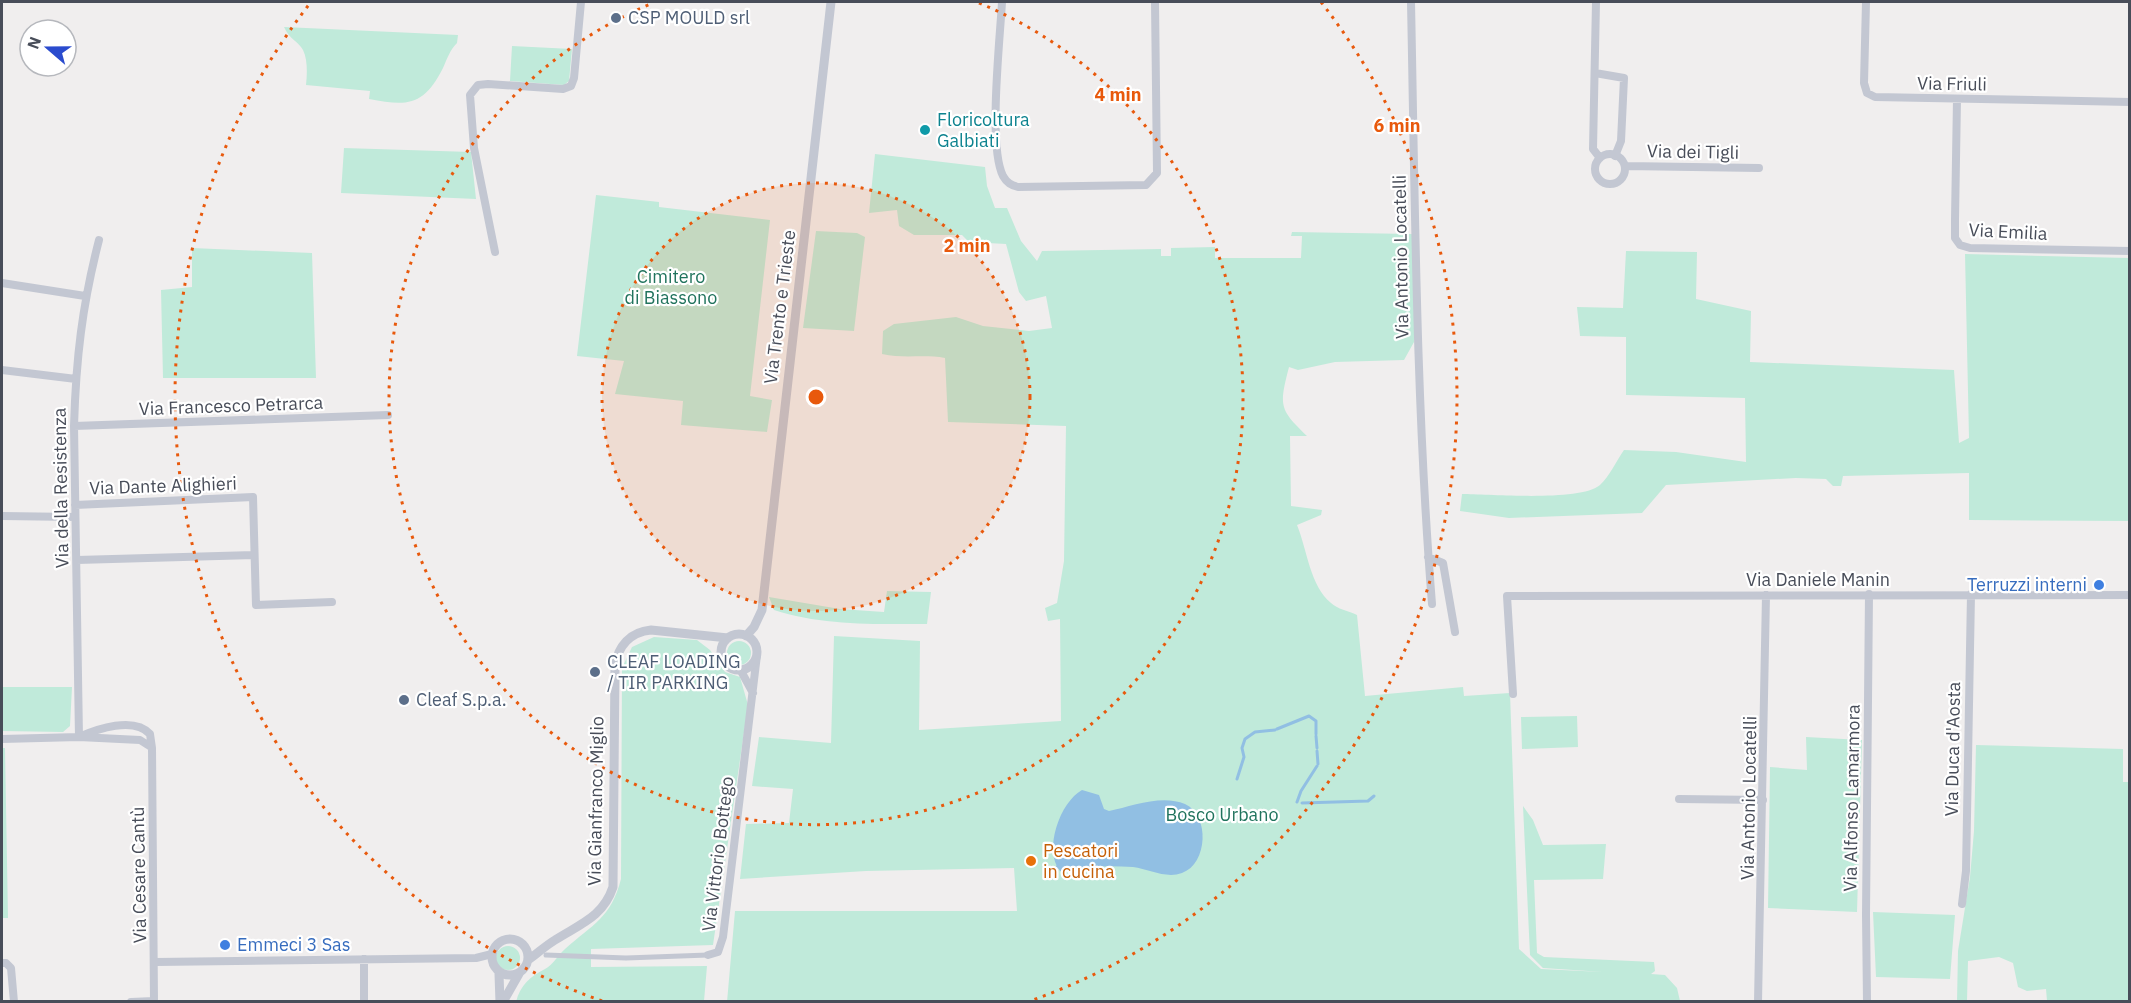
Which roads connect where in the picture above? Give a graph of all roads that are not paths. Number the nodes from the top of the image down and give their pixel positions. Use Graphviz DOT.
graph roads {
  1 [pos="581,2"];
  2 [pos="831,2"];
  3 [pos="1002,2"];
  4 [pos="1155,2"];
  5 [pos="1411,2"];
  6 [pos="1596,2"];
  7 [pos="1866,2"];
  8 [pos="1595,73"];
  9 [pos="1957,99"];
  10 [pos="2130,102"];
  11 [pos="1615,156"];
  12 [pos="1599,158"];
  13 [pos="1626,166"];
  14 [pos="1759,168"];
  15 [pos="99,240"];
  16 [pos="2130,251"];
  17 [pos="495,252"];
  18 [pos="2,284"];
  19 [pos="85,296"];
  20 [pos="2,370"];
  21 [pos="76,379"];
  22 [pos="388,416"];
  23 [pos="74,426"];
  24 [pos="75,505"];
  25 [pos="2,516"];
  26 [pos="75,517"];
  27 [pos="254,555"];
  28 [pos="1428,557"];
  29 [pos="76,560"];
  30 [pos="1869,594"];
  31 [pos="1971,594"];
  32 [pos="1766,595"];
  33 [pos="2130,595"];
  34 [pos="332,602"];
  35 [pos="1432,604"];
  36 [pos="760,615"];
  37 [pos="1455,632"];
  38 [pos="698,636"];
  39 [pos="746,636"];
  40 [pos="728,638"];
  41 [pos="757,651"];
  42 [pos="721,652"];
  43 [pos="741,671"];
  44 [pos="753,694"];
  45 [pos="1514,694"];
  46 [pos="79,737"];
  47 [pos="2,739"];
  48 [pos="152,748"];
  49 [pos="1679,799"];
  50 [pos="1763,800"];
  51 [pos="1962,904"];
  52 [pos="554,940"];
  53 [pos="524,945"];
  54 [pos="492,954"];
  55 [pos="546,955"];
  56 [pos="708,955"];
  57 [pos="364,959"];
  58 [pos="528,960"];
  59 [pos="156,962"];
  60 [pos="2,963"];
  61 [pos="520,972"];
  62 [pos="499,974"];
  63 [pos="154,1001"];
  64 [pos="14,1002"];
  65 [pos="131,1002"];
  66 [pos="364,1002"];
  67 [pos="502,1002"];
  68 [pos="1758,1002"];
  69 [pos="1867,1002"];
  1 -- 17 [label="street"];
  2 -- 36 [label="street, Via Trento e Trieste"];
  3 -- 4 [label="street"];
  5 -- 28 [label="street, Via Antonio Locatelli"];
  6 -- 8 [label="street, Via dei Tigli"];
  7 -- 9 [label="street, Via Friuli"];
  8 -- 11 [label="street, Via dei Tigli"];
  8 -- 12 [label="street, Via dei Tigli"];
  9 -- 10 [label="street, Via Friuli"];
  9 -- 16 [label="street, Via Emilia"];
  11 -- 12 [label="street"];
  11 -- 13 [label="street, Via dei Tigli"];
  12 -- 13 [label="street, Via dei Tigli"];
  13 -- 14 [label="street, Via dei Tigli"];
  15 -- 19 [label="street, Via della Resistenza"];
  18 -- 19 [label="street"];
  19 -- 21 [label="street, Via della Resistenza"];
  20 -- 21 [label="street"];
  21 -- 23 [label="street, Via della Resistenza"];
  22 -- 23 [label="street, Via Francesco Petrarca"];
  23 -- 24 [label="street, Via della Resistenza"];
  24 -- 26 [label="street, Via della Resistenza"];
  24 -- 27 [label="street, Via Dante Alighieri"];
  25 -- 26 [label="street"];
  26 -- 29 [label="street, Via della Resistenza"];
  27 -- 29 [label="street"];
  27 -- 34 [label="street"];
  28 -- 35 [label="street, Via Antonio Locatelli"];
  28 -- 37 [label="street"];
  29 -- 46 [label="street, Via della Resistenza"];
  30 -- 31 [label="street, Via Daniele Manin"];
  30 -- 32 [label="street, Via Daniele Manin"];
  30 -- 69 [label="street, Via Alfonso Lamarmora"];
  31 -- 33 [label="street, Via Daniele Manin"];
  31 -- 51 [label="street, Via Duca d'Aosta"];
  32 -- 45 [label="street, Via Daniele Manin"];
  32 -- 50 [label="street, Via Antonio Locatelli"];
  36 -- 39 [label="street, Via Trento e Trieste"];
  36 -- 41 [label="street, Via Trento e Trieste"];
  38 -- 40 [label="street, Via Gianfranco Miglio"];
  38 -- 42 [label="street, Via Gianfranco Miglio"];
  38 -- 52 [label="street, Via Gianfranco Miglio"];
  39 -- 40 [label="street"];
  39 -- 41 [label="street"];
  40 -- 42 [label="street"];
  41 -- 43 [label="street"];
  41 -- 44 [label="street, Via Vittorio Bottego"];
  42 -- 43 [label="street"];
  43 -- 44 [label="street"];
  44 -- 56 [label="street, Via Vittorio Bottego"];
  46 -- 47 [label="street"];
  46 -- 48 [label="street"];
  46 -- 48 [label="street"];
  48 -- 59 [label="street, Via Cesare Cantù"];
  49 -- 50 [label="street"];
  50 -- 68 [label="street, Via Antonio Locatelli"];
  52 -- 53 [label="street, Via Gianfranco Miglio"];
  52 -- 58 [label="street, Via Gianfranco Miglio"];
  53 -- 54 [label="street"];
  53 -- 58 [label="street"];
  54 -- 57 [label="street"];
  54 -- 62 [label="street"];
  55 -- 56 [label="street, Via Vittorio Bottego"];
  57 -- 59 [label="street"];
  57 -- 66 [label="street"];
  58 -- 61 [label="street"];
  59 -- 63 [label="street, Via Cesare Cantù"];
  60 -- 64 [label="street"];
  61 -- 62 [label="street"];
  61 -- 67 [label="street"];
  62 -- 67 [label="street"];
  63 -- 65 [label="street"];
}
